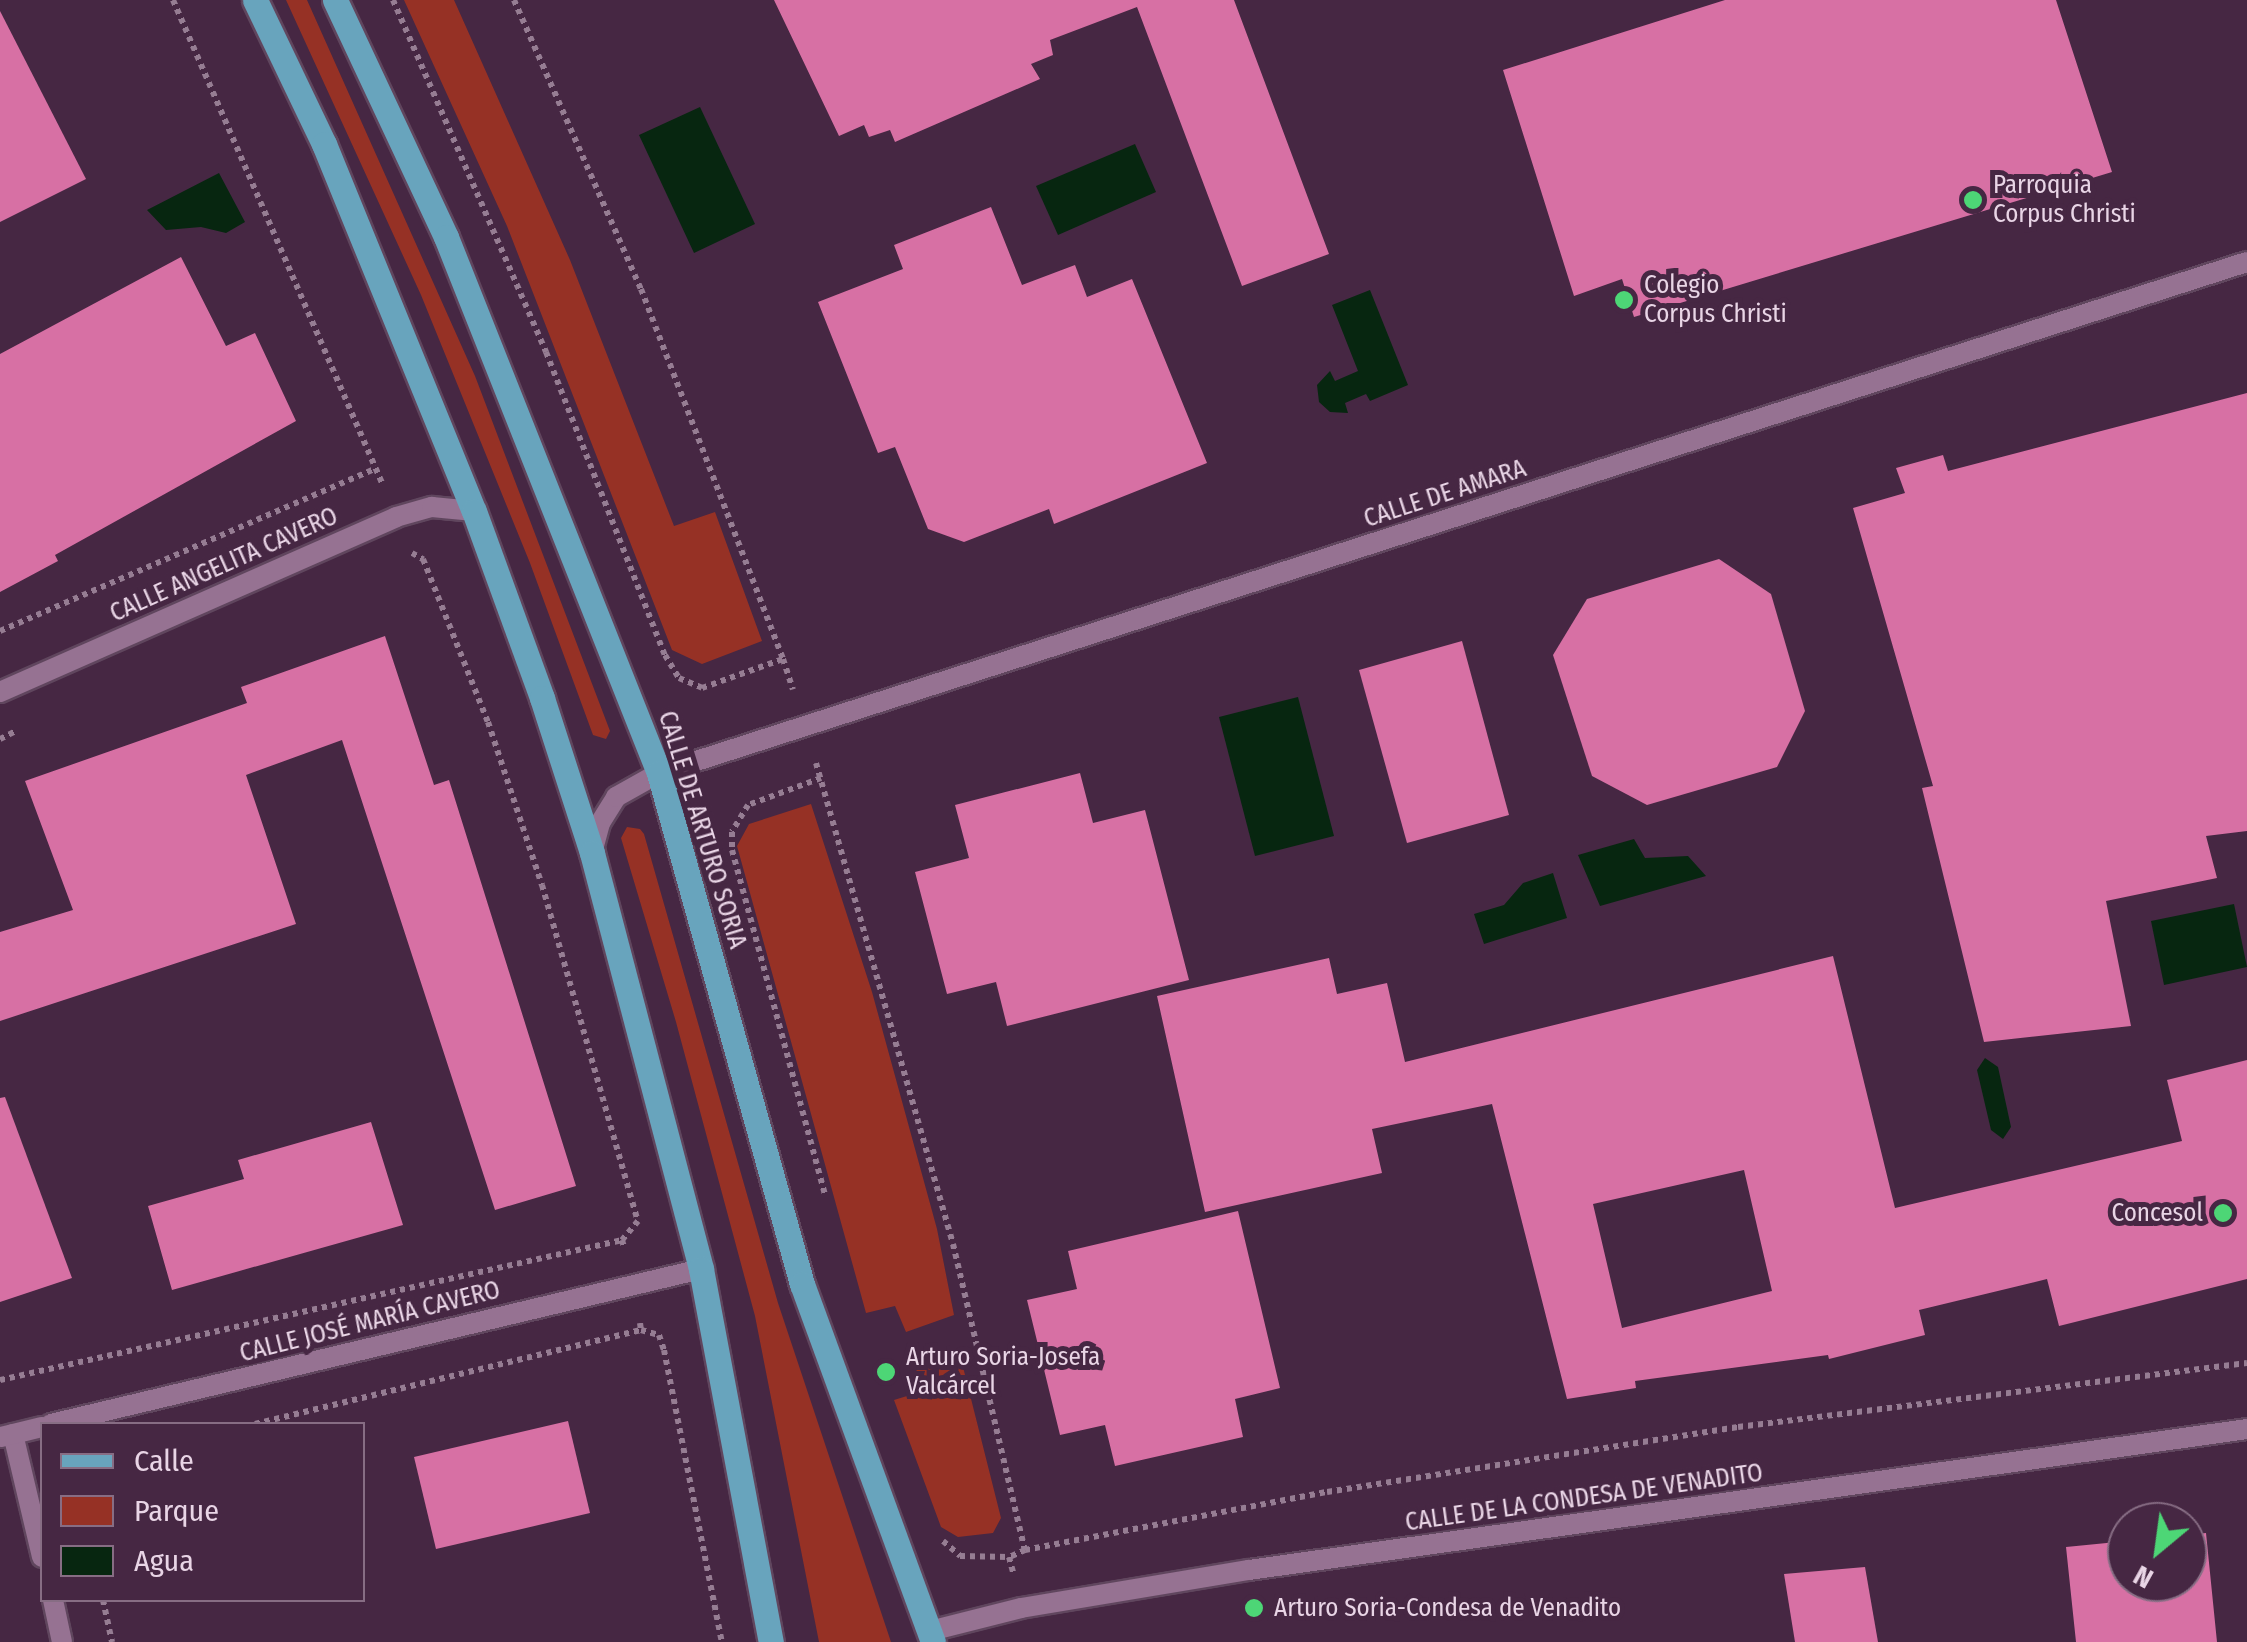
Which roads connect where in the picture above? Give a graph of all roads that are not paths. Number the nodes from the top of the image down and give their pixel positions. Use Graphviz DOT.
graph roads {
  1 [pos="254,0"];
  2 [pos="335,0"];
  3 [pos="2247,262"];
  4 [pos="474,511"];
  5 [pos="0,692"];
  6 [pos="659,773"];
  7 [pos="592,853"];
  8 [pos="701,1269"];
  9 [pos="59,1422"];
  10 [pos="40,1427"];
  11 [pos="2247,1428"];
  12 [pos="6,1435"];
  13 [pos="40,1549"];
  14 [pos="52,1602"];
  15 [pos="932,1637"];
  16 [pos="62,1642"];
  17 [pos="771,1642"];
  1 -- 4 [label="main road"];
  2 -- 6 [label="main road, CALLE DE ARTURO SORIA"];
  3 -- 6 [label="street, CALLE DE AMARA"];
  4 -- 5 [label="street, CALLE ANGELITA CAVERO"];
  4 -- 7 [label="main road"];
  6 -- 7 [label="street, CALLE DE AMARA"];
  6 -- 15 [label="main road, CALLE DE ARTURO SORIA"];
  7 -- 8 [label="main road"];
  8 -- 9 [label="street, CALLE JOSÉ MARÍA CAVERO"];
  8 -- 17 [label="main road"];
  10 -- 12 [label="street"];
  11 -- 15 [label="street, CALLE DE LA CONDESA DE VENADITO"];
  12 -- 13 [label="street"];
  14 -- 16 [label="street"];
}
